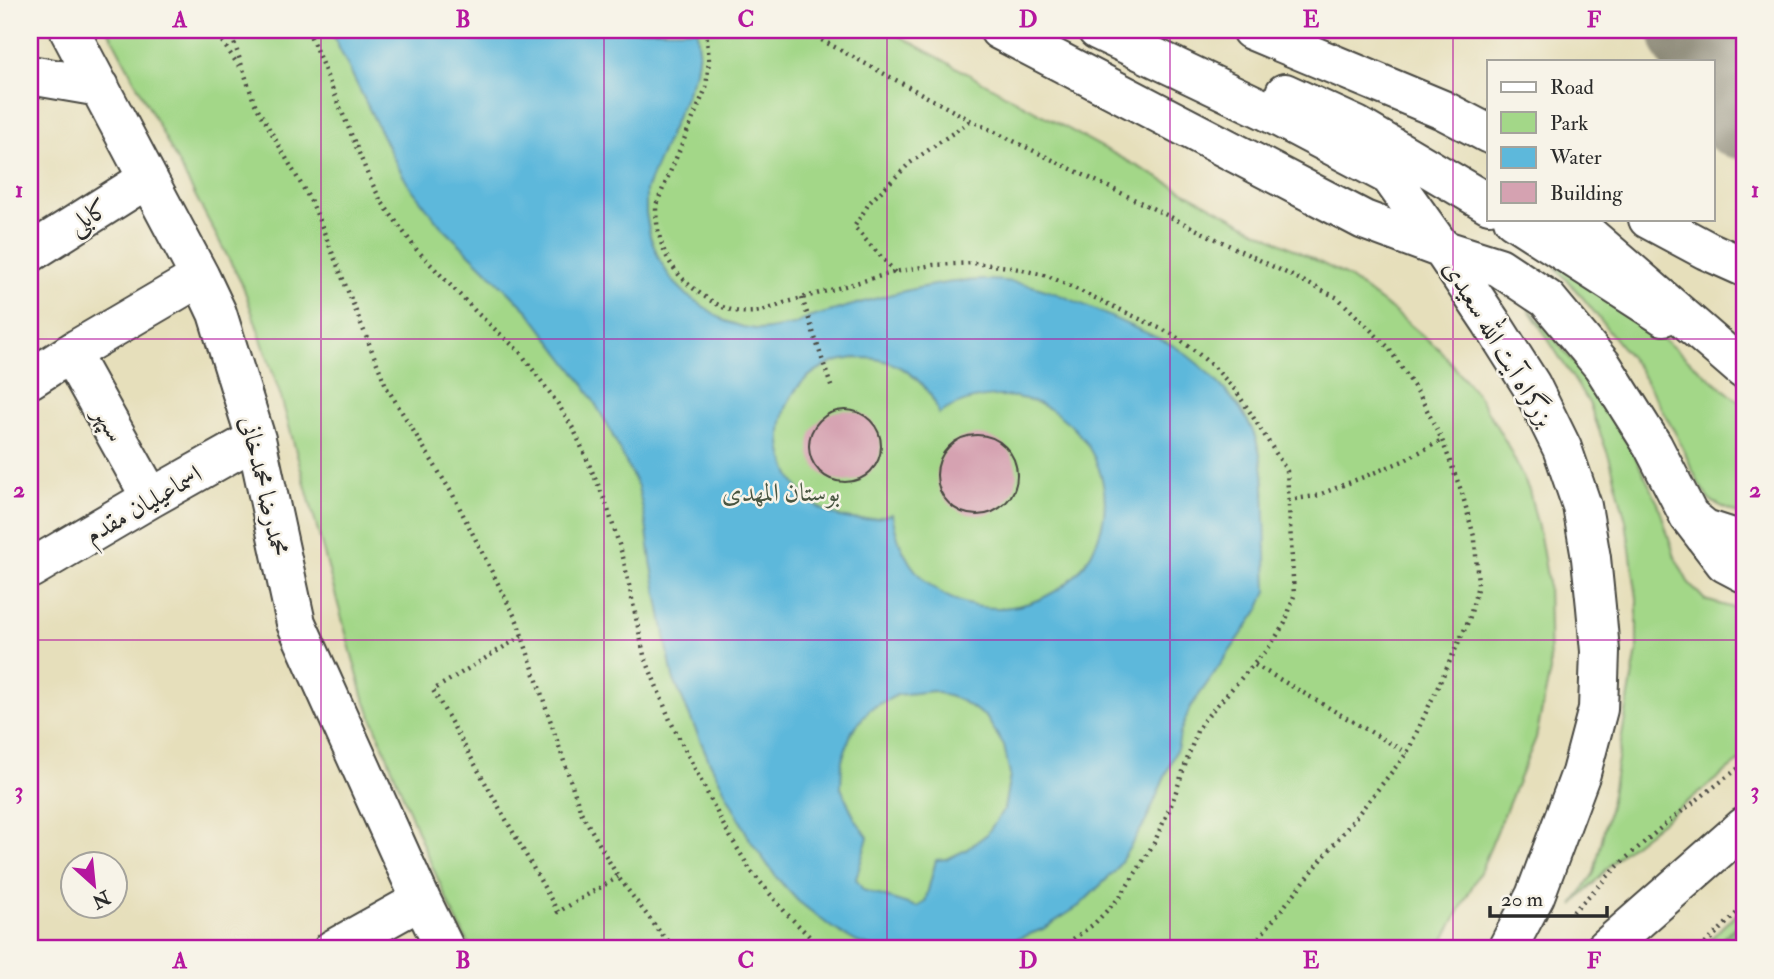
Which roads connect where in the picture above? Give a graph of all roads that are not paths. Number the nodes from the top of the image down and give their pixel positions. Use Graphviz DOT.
graph roads {
  1 [pos="69,30"];
  2 [pos="999,30"];
  3 [pos="1097,30"];
  4 [pos="1148,30"];
  5 [pos="1251,30"];
  6 [pos="30,75"];
  7 [pos="100,87"];
  8 [pos="1443,110"];
  9 [pos="1487,133"];
  10 [pos="1487,147"];
  11 [pos="147,179"];
  12 [pos="1487,203"];
  13 [pos="1515,220"];
  14 [pos="1571,220"];
  15 [pos="1650,220"];
  16 [pos="1442,249"];
  17 [pos="30,253"];
  18 [pos="1744,267"];
  19 [pos="200,277"];
  20 [pos="77,349"];
  21 [pos="1742,367"];
  22 [pos="30,379"];
  23 [pos="256,439"];
  24 [pos="151,498"];
  25 [pos="1689,516"];
  26 [pos="1744,537"];
  27 [pos="30,569"];
  28 [pos="1744,573"];
  29 [pos="1744,827"];
  30 [pos="421,900"];
  31 [pos="333,949"];
  32 [pos="445,949"];
  33 [pos="1507,949"];
  34 [pos="1605,949"];
  1 -- 7 [label="main road, محمدرضا محمدخانی"];
  2 -- 16 [label="main road, بزرگراه آیت الله سعیدی"];
  3 -- 16 [label="main road"];
  4 -- 12 [label="main road"];
  5 -- 8 [label="main road"];
  6 -- 7 [label="main road"];
  7 -- 11 [label="main road, محمدرضا محمدخانی"];
  8 -- 9 [label="main road"];
  8 -- 10 [label="main road"];
  11 -- 17 [label="main road, کابلی"];
  11 -- 19 [label="main road, محمدرضا محمدخانی"];
  13 -- 21 [label="main road"];
  14 -- 21 [label="main road"];
  15 -- 18 [label="main road"];
  16 -- 25 [label="main road"];
  16 -- 33 [label="main road, بزرگراه آیت الله سعیدی"];
  19 -- 20 [label="main road"];
  19 -- 23 [label="main road, محمدرضا محمدخانی"];
  20 -- 22 [label="main road"];
  20 -- 24 [label="main road, سپهر"];
  23 -- 24 [label="main road, اسماعیلیان مقدم"];
  23 -- 30 [label="main road, محمدرضا محمدخانی"];
  24 -- 27 [label="main road, اسماعیلیان مقدم"];
  25 -- 26 [label="main road"];
  25 -- 28 [label="main road"];
  29 -- 34 [label="main road"];
  30 -- 31 [label="main road"];
  30 -- 32 [label="main road, محمدرضا محمدخانی"];
}
